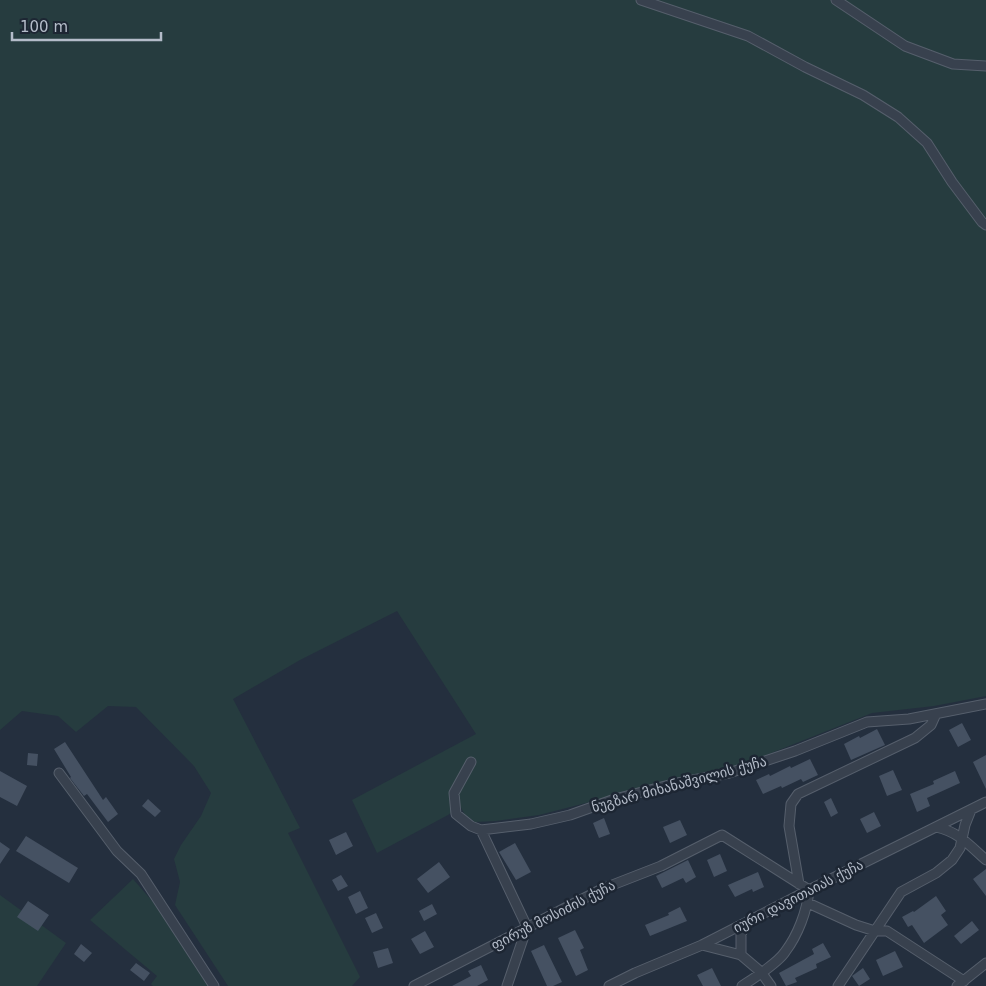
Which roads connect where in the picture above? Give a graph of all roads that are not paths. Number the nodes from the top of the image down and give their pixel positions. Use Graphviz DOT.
graph roads {
  1 [pos="641,0"];
  2 [pos="836,0"];
  3 [pos="986,66"];
  4 [pos="986,225"];
  5 [pos="986,704"];
  6 [pos="936,714"];
  7 [pos="471,762"];
  8 [pos="59,773"];
  9 [pos="986,802"];
  10 [pos="971,810"];
  11 [pos="936,827"];
  12 [pos="481,830"];
  13 [pos="963,838"];
  14 [pos="986,860"];
  15 [pos="799,884"];
  16 [pos="809,890"];
  17 [pos="808,903"];
  18 [pos="748,921"];
  19 [pos="528,927"];
  20 [pos="875,931"];
  21 [pos="702,946"];
  22 [pos="741,955"];
  23 [pos="986,963"];
  24 [pos="761,972"];
  25 [pos="961,983"];
  26 [pos="214,986"];
  27 [pos="414,986"];
  28 [pos="507,986"];
  29 [pos="609,986"];
  30 [pos="742,986"];
  31 [pos="771,986"];
  32 [pos="838,986"];
  1 -- 4 [label="street"];
  2 -- 3 [label="street"];
  5 -- 6 [label="street, ნუგზარ მიხანაშვილის ქუჩა"];
  6 -- 12 [label="street, ნუგზარ მიხანაშვილის ქუჩა"];
  6 -- 15 [label="street"];
  7 -- 12 [label="street"];
  8 -- 26 [label="street"];
  9 -- 10 [label="street, იური დავითაიას ქუჩა"];
  10 -- 11 [label="street, იური დავითაიას ქუჩა"];
  10 -- 13 [label="street"];
  11 -- 13 [label="street"];
  11 -- 16 [label="street, იური დავითაიას ქუჩა"];
  12 -- 19 [label="street"];
  13 -- 14 [label="street"];
  13 -- 20 [label="street"];
  15 -- 16 [label="street"];
  15 -- 19 [label="street, ფირუზ მოსიძის ქუჩა"];
  16 -- 17 [label="street"];
  16 -- 18 [label="street, იური დავითაიას ქუჩა"];
  17 -- 20 [label="street"];
  17 -- 24 [label="street"];
  18 -- 21 [label="street, იური დავითაიას ქუჩა"];
  18 -- 22 [label="street"];
  19 -- 27 [label="street, ფირუზ მოსიძის ქუჩა"];
  19 -- 28 [label="street"];
  20 -- 25 [label="street"];
  20 -- 32 [label="street"];
  21 -- 22 [label="street"];
  21 -- 29 [label="street, იური დავითაიას ქუჩა"];
  22 -- 24 [label="street"];
  23 -- 25 [label="street"];
  24 -- 30 [label="street"];
  24 -- 31 [label="street"];
}
